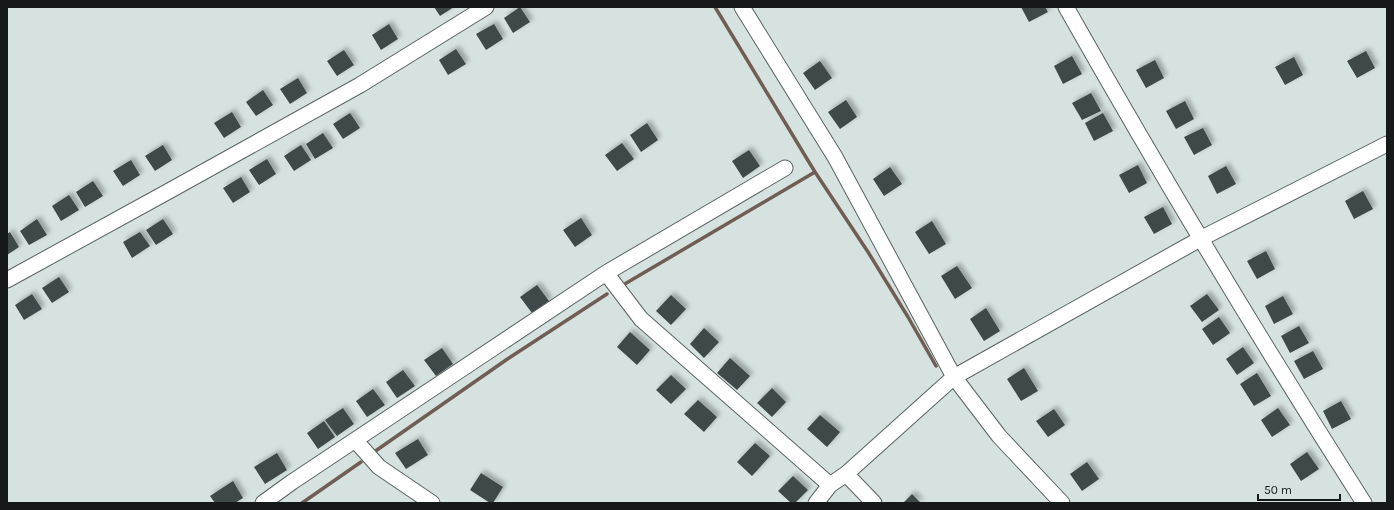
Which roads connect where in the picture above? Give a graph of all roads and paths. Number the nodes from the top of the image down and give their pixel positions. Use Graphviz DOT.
graph roads {
  1 [pos="486,7"];
  2 [pos="742,7"];
  3 [pos="1066,7"];
  4 [pos="1387,144"];
  5 [pos="785,168"];
  6 [pos="1200,239"];
  7 [pos="606,273"];
  8 [pos="7,280"];
  9 [pos="954,377"];
  10 [pos="355,440"];
  11 [pos="846,474"];
  12 [pos="830,485"];
  13 [pos="263,503"];
  14 [pos="432,503"];
  15 [pos="816,503"];
  16 [pos="874,503"];
  17 [pos="1062,503"];
  18 [pos="1364,503"];
  1 -- 8 [label="street"];
  2 -- 9 [label="street"];
  3 -- 6 [label="street"];
  4 -- 6 [label="street"];
  5 -- 7 [label="street"];
  6 -- 9 [label="street"];
  6 -- 18 [label="street"];
  7 -- 10 [label="street"];
  7 -- 12 [label="street"];
  9 -- 11 [label="street"];
  9 -- 17 [label="street"];
  10 -- 13 [label="street"];
  10 -- 14 [label="street"];
  11 -- 12 [label="street"];
  11 -- 16 [label="street"];
  12 -- 15 [label="street"];
}
